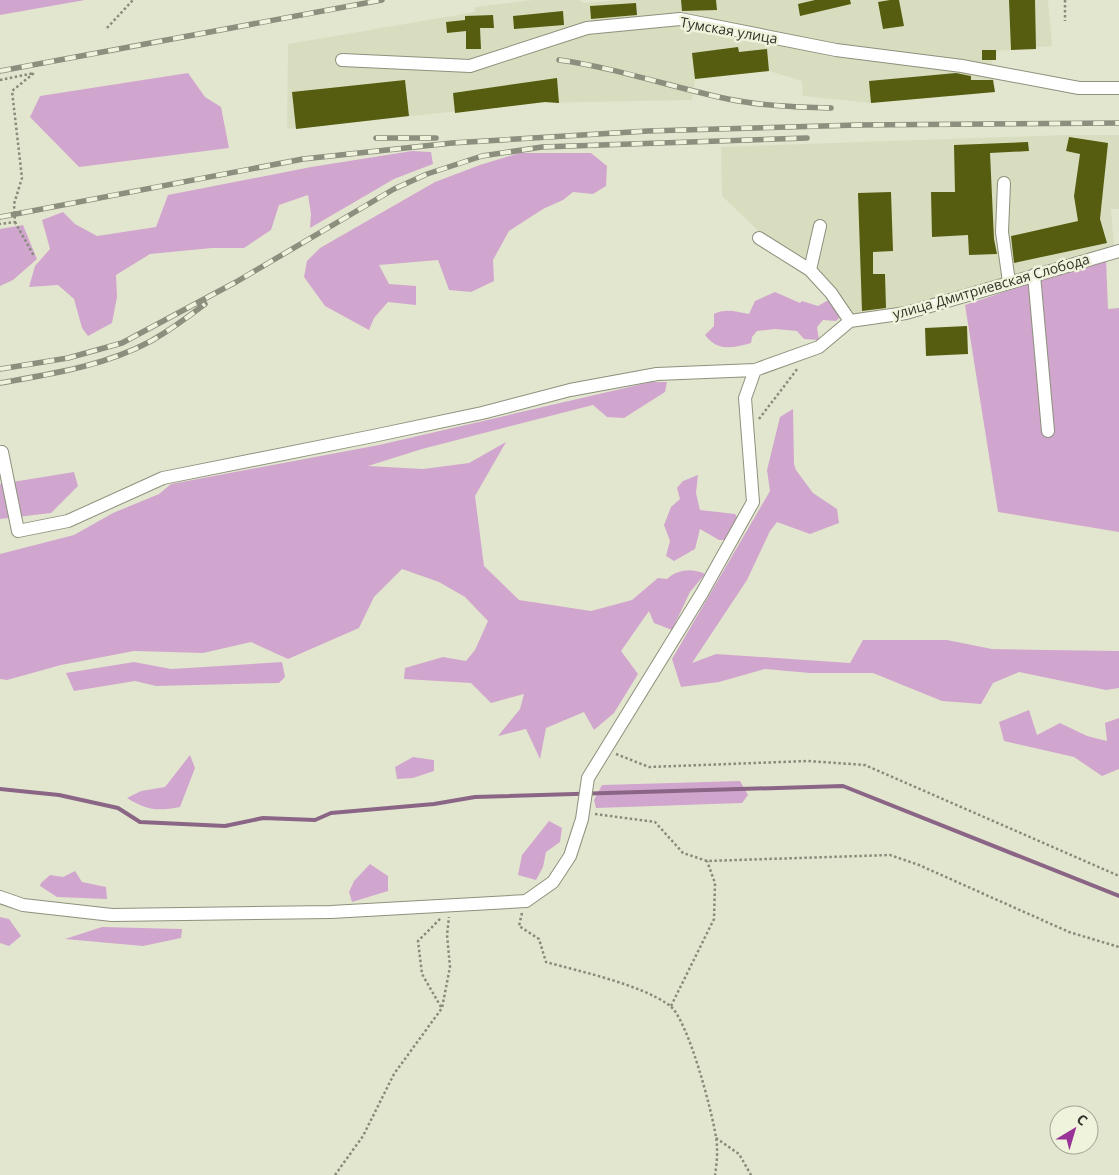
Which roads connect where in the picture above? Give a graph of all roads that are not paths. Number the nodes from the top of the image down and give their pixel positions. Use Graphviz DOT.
graph roads {
  1 [pos="342,60"];
  2 [pos="1119,88"];
  3 [pos="1004,183"];
  4 [pos="820,226"];
  5 [pos="759,238"];
  6 [pos="1119,251"];
  7 [pos="810,270"];
  8 [pos="1034,275"];
  9 [pos="1009,282"];
  10 [pos="850,321"];
  11 [pos="755,370"];
  12 [pos="1048,431"];
  13 [pos="2,452"];
  14 [pos="0,897"];
  1 -- 2 [label="street, Тумская улица"];
  3 -- 9 [label="street"];
  4 -- 7 [label="street"];
  5 -- 7 [label="street"];
  6 -- 8 [label="street, улица Дмитриевская Слобода"];
  7 -- 10 [label="street"];
  8 -- 9 [label="street, улица Дмитриевская Слобода"];
  8 -- 12 [label="street"];
  9 -- 10 [label="street, улица Дмитриевская Слобода"];
  10 -- 11 [label="street"];
  11 -- 13 [label="street"];
  11 -- 14 [label="street"];
}
